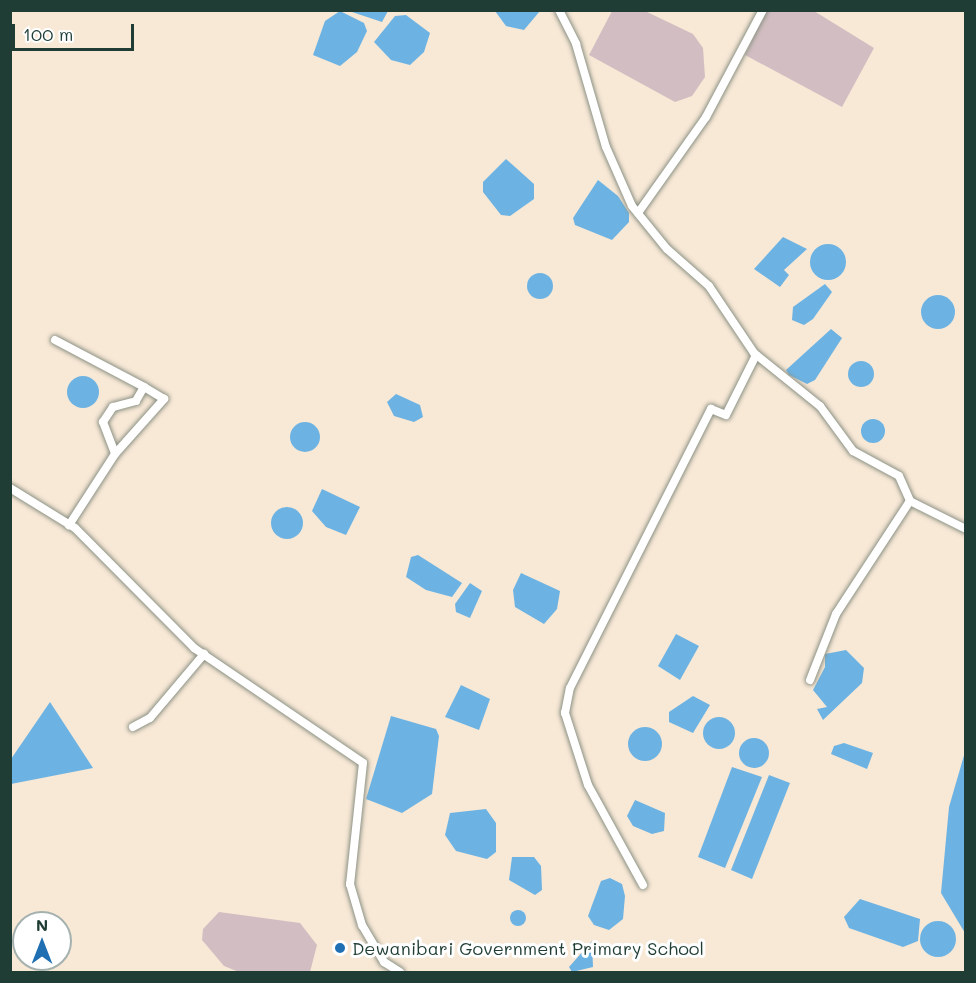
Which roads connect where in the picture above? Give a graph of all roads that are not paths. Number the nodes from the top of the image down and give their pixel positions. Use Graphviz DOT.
graph roads {
  1 [pos="559,10"];
  2 [pos="763,10"];
  3 [pos="638,213"];
  4 [pos="55,340"];
  5 [pos="756,355"];
  6 [pos="144,387"];
  7 [pos="115,454"];
  8 [pos="10,488"];
  9 [pos="910,501"];
  10 [pos="69,525"];
  11 [pos="966,529"];
  12 [pos="204,654"];
  13 [pos="810,680"];
  14 [pos="133,727"];
  15 [pos="643,885"];
  16 [pos="400,972"];
  1 -- 3 [label="street"];
  2 -- 3 [label="street"];
  3 -- 5 [label="street"];
  4 -- 6 [label="street"];
  5 -- 9 [label="street"];
  5 -- 15 [label="street"];
  6 -- 7 [label="street"];
  6 -- 7 [label="street"];
  7 -- 10 [label="street"];
  8 -- 10 [label="street"];
  9 -- 11 [label="street"];
  9 -- 13 [label="street"];
  10 -- 12 [label="street"];
  12 -- 14 [label="street"];
  12 -- 16 [label="street"];
}
